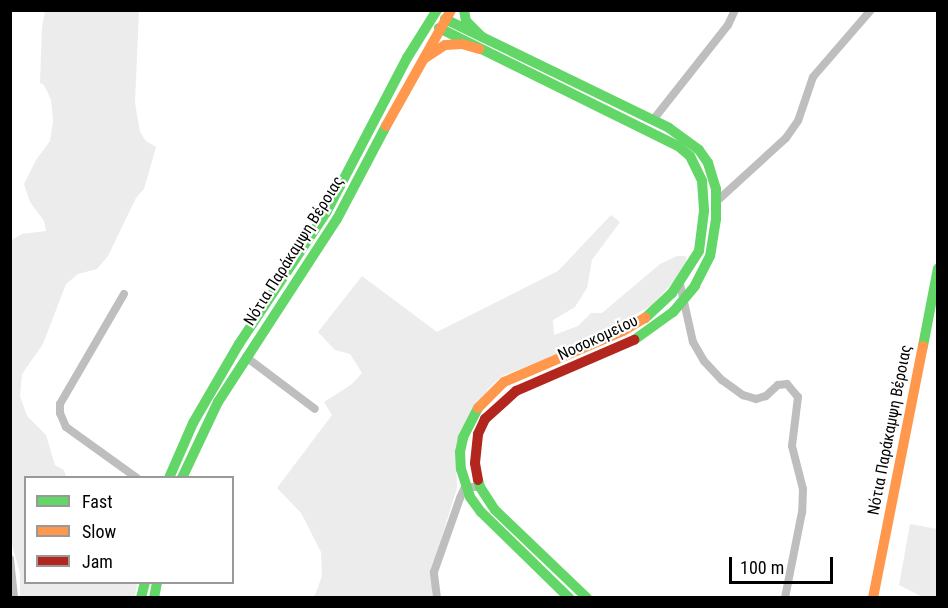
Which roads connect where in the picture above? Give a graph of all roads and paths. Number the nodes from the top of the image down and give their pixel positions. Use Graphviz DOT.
graph roads {
  1 [pos="464,10"];
  2 [pos="735,10"];
  3 [pos="871,10"];
  4 [pos="441,17"];
  5 [pos="482,37"];
  6 [pos="479,49"];
  7 [pos="418,65"];
  8 [pos="653,120"];
  9 [pos="717,201"];
  10 [pos="938,268"];
  11 [pos="680,284"];
  12 [pos="124,294"];
  13 [pos="684,300"];
  14 [pos="246,357"];
  15 [pos="315,409"];
  16 [pos="136,476"];
  17 [pos="169,476"];
  18 [pos="182,476"];
  19 [pos="465,487"];
  20 [pos="480,487"];
  21 [pos="10,559"];
  22 [pos="14,597"];
  23 [pos="436,597"];
  24 [pos="569,597"];
  25 [pos="587,597"];
  26 [pos="785,597"];
  27 [pos="873,597"];
  1 -- 5 [label="street"];
  2 -- 8 [label="street"];
  3 -- 9 [label="street"];
  4 -- 5 [label="street, Νοσοκομείου"];
  4 -- 6 [label="street, Νοσοκομείου"];
  4 -- 7 [label="street, Νότια Παράκαμψη Βέροιας"];
  4 -- 17 [label="street, Νότια Παράκαμψη Βέροιας"];
  5 -- 8 [label="street, Νοσοκομείου"];
  6 -- 7 [label="street"];
  6 -- 11 [label="street, Νοσοκομείου"];
  7 -- 14 [label="street, Νότια Παράκαμψη Βέροιας"];
  8 -- 9 [label="street, Νοσοκομείου"];
  9 -- 13 [label="street, Νοσοκομείου"];
  10 -- 27 [label="street, Νότια Παράκαμψη Βέροιας"];
  11 -- 13 [label="street"];
  11 -- 19 [label="street, Νοσοκομείου"];
  12 -- 16 [label="street"];
  13 -- 20 [label="street, Νοσοκομείου"];
  13 -- 26 [label="street"];
  14 -- 15 [label="street"];
  14 -- 18 [label="street, Νότια Παράκαμψη Βέροιας"];
  19 -- 20 [label="street"];
  19 -- 23 [label="street"];
  19 -- 24 [label="street, Νοσοκομείου"];
  20 -- 25 [label="street, Νοσοκομείου"];
  21 -- 22 [label="street"];
}
